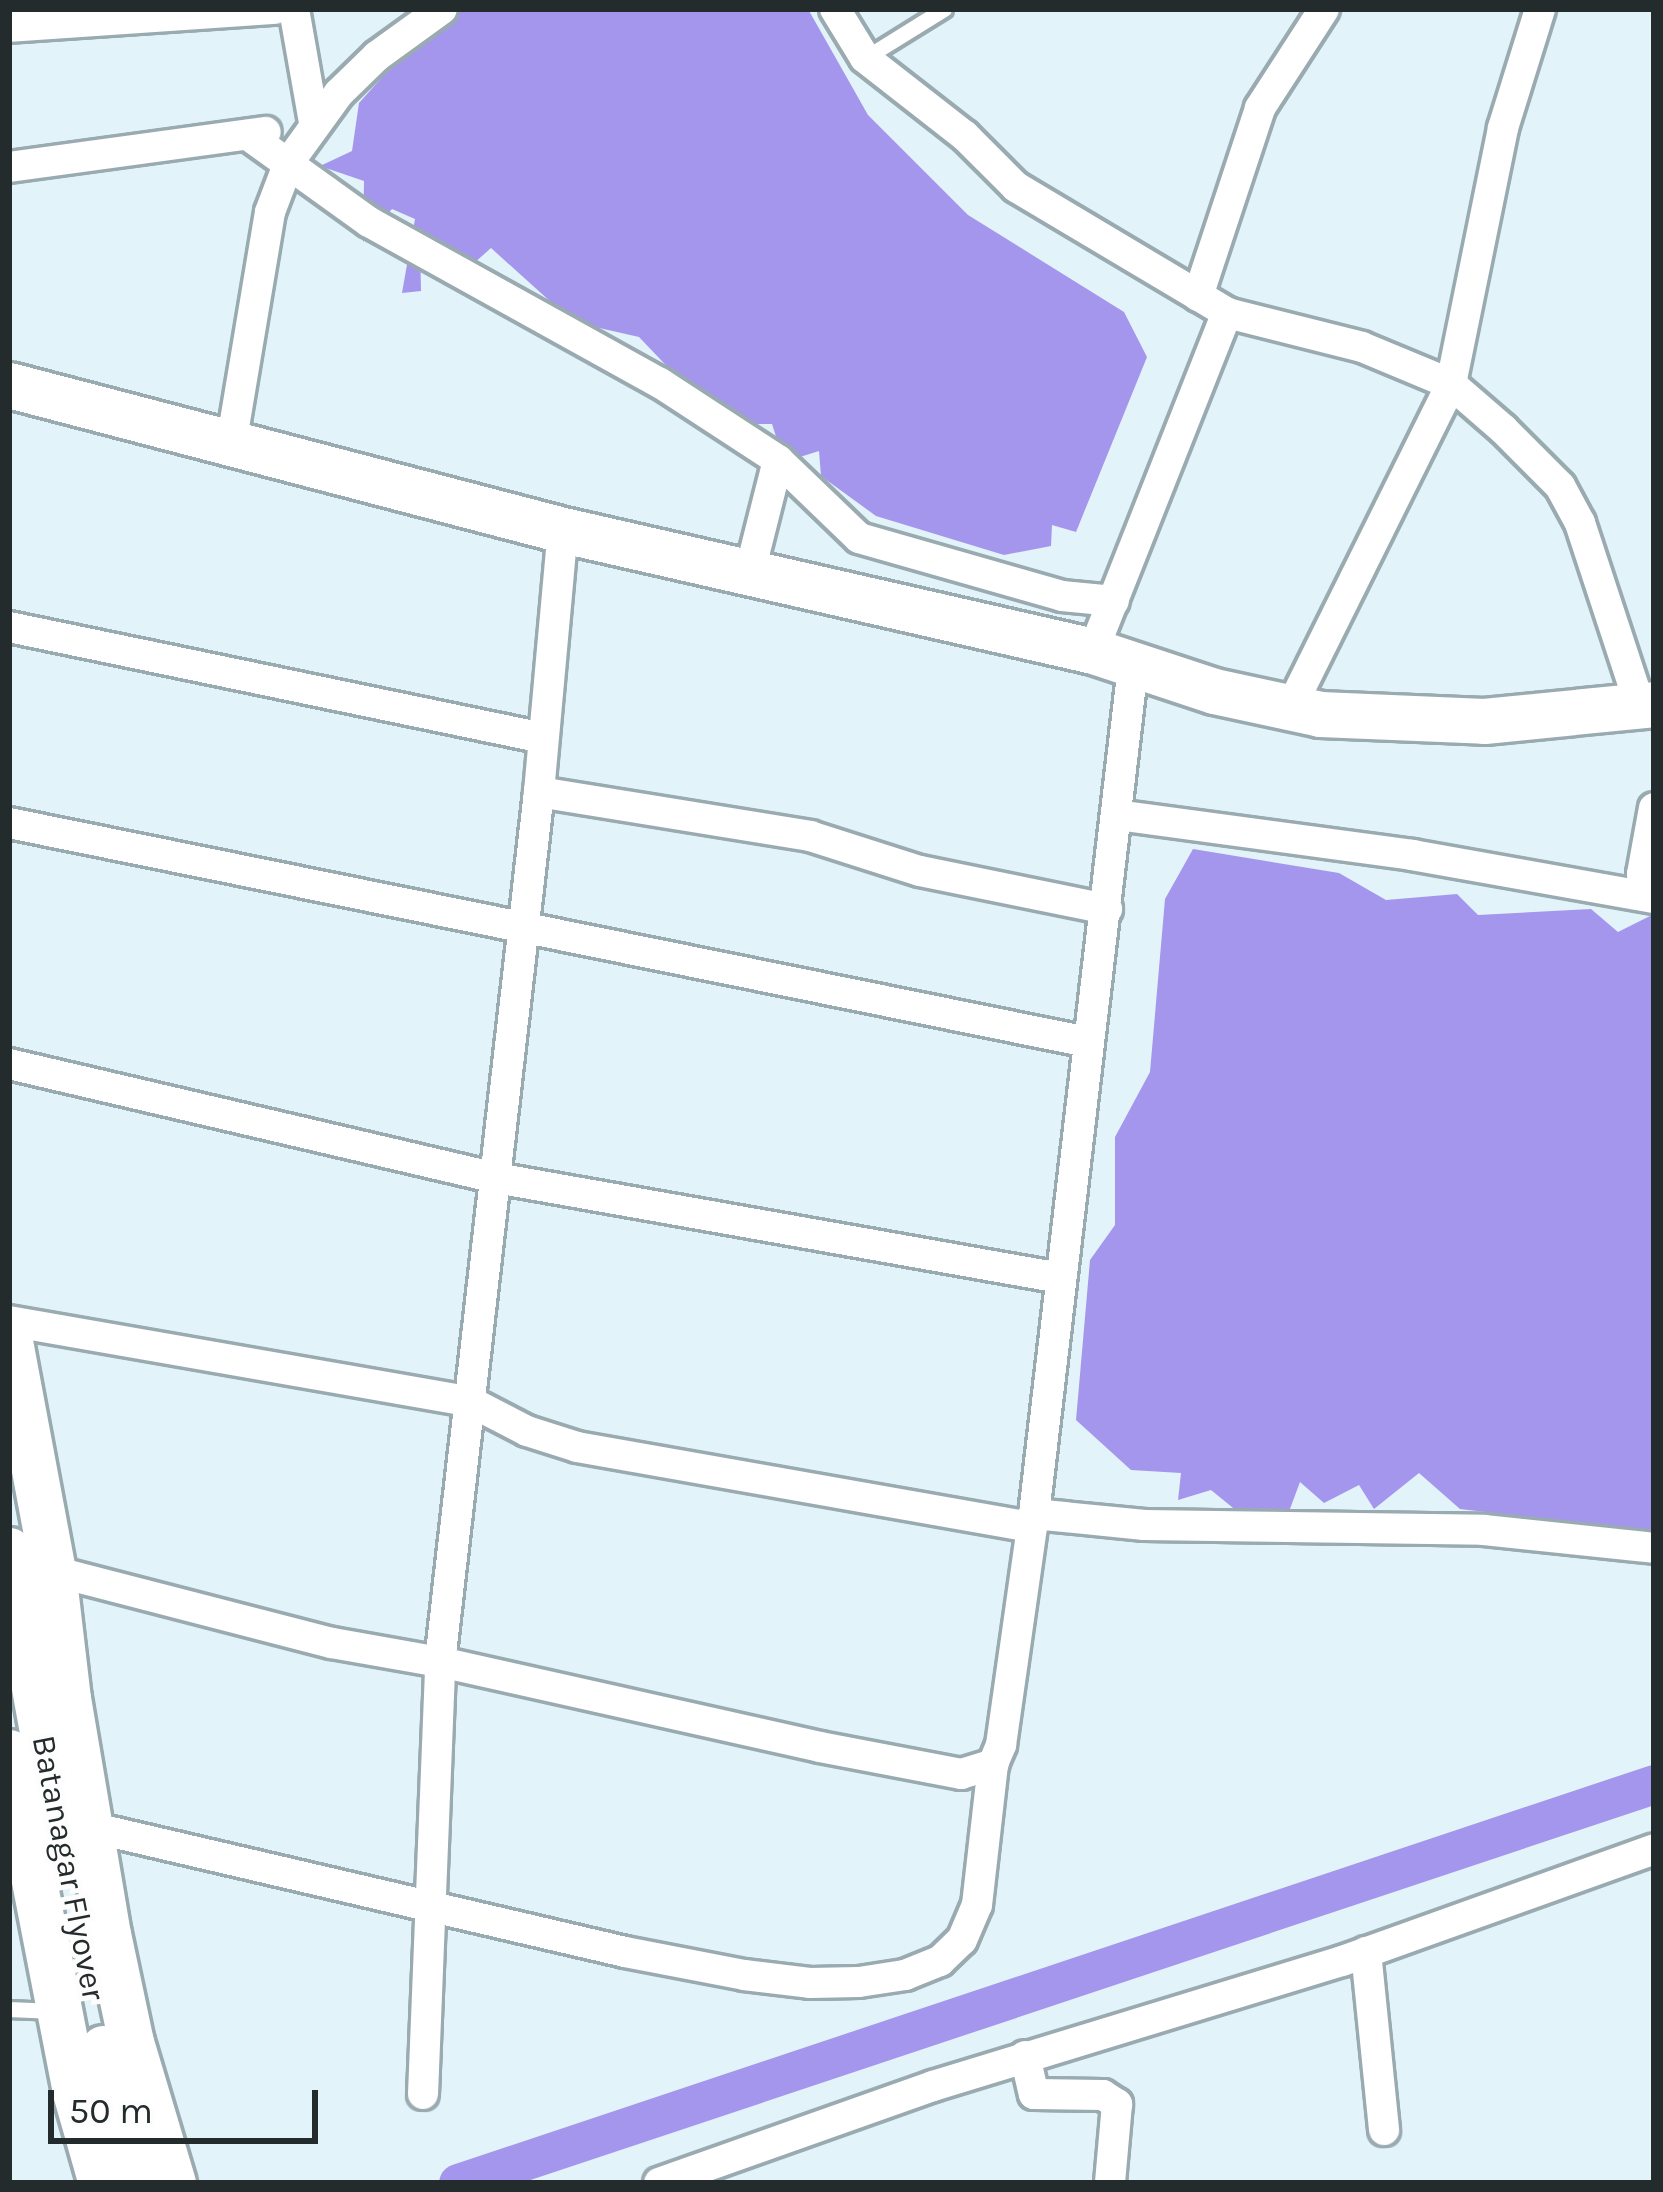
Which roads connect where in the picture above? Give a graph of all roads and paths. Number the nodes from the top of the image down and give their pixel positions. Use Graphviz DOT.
graph roads {
  1 [pos="275,9"];
  2 [pos="294,9"];
  3 [pos="442,9"];
  4 [pos="835,9"];
  5 [pos="944,9"];
  6 [pos="1324,9"];
  7 [pos="1540,9"];
  8 [pos="9,26"];
  9 [pos="865,58"];
  10 [pos="311,126"];
  11 [pos="248,135"];
  12 [pos="289,162"];
  13 [pos="9,166"];
  14 [pos="1198,296"];
  15 [pos="1227,313"];
  16 [pos="1450,384"];
  17 [pos="9,386"];
  18 [pos="232,440"];
  19 [pos="778,460"];
  20 [pos="562,530"];
  21 [pos="751,571"];
  22 [pos="1114,601"];
  23 [pos="9,627"];
  24 [pos="1113,659"];
  25 [pos="1647,704"];
  26 [pos="1292,707"];
  27 [pos="543,737"];
  28 [pos="538,792"];
  29 [pos="1654,808"];
  30 [pos="1117,815"];
  31 [pos="9,823"];
  32 [pos="1654,875"];
  33 [pos="1654,898"];
  34 [pos="1107,909"];
  35 [pos="520,926"];
  36 [pos="1087,1042"];
  37 [pos="9,1064"];
  38 [pos="496,1178"];
  39 [pos="1060,1279"];
  40 [pos="9,1321"];
  41 [pos="9,1336"];
  42 [pos="471,1402"];
  43 [pos="1033,1520"];
  44 [pos="1654,1548"];
  45 [pos="9,1550"];
  46 [pos="53,1571"];
  47 [pos="440,1662"];
  48 [pos="9,1752"];
  49 [pos="993,1764"];
  50 [pos="90,1827"];
  51 [pos="1654,1849"];
  52 [pos="428,1907"];
  53 [pos="1366,1952"];
  54 [pos="9,2008"];
  55 [pos="60,2012"];
  56 [pos="1025,2056"];
  57 [pos="423,2094"];
  58 [pos="1384,2130"];
  59 [pos="101,2183"];
  60 [pos="138,2183"];
  61 [pos="173,2183"];
  62 [pos="658,2183"];
  63 [pos="1110,2183"];
  1 -- 8 [label="street"];
  2 -- 10 [label="street"];
  3 -- 10 [label="street"];
  4 -- 9 [label="street"];
  5 -- 9 [label="lane"];
  6 -- 14 [label="street"];
  7 -- 16 [label="street"];
  9 -- 14 [label="street"];
  10 -- 11 [label="street"];
  10 -- 12 [label="street"];
  11 -- 12 [label="street"];
  11 -- 13 [label="street"];
  12 -- 18 [label="street"];
  12 -- 19 [label="street"];
  14 -- 15 [label="street"];
  15 -- 16 [label="street"];
  15 -- 22 [label="street"];
  16 -- 25 [label="street"];
  16 -- 26 [label="street"];
  17 -- 18 [label="street"];
  18 -- 20 [label="street"];
  19 -- 21 [label="street"];
  19 -- 22 [label="street"];
  20 -- 21 [label="street"];
  20 -- 27 [label="street"];
  21 -- 24 [label="street"];
  22 -- 24 [label="street"];
  23 -- 27 [label="street"];
  24 -- 26 [label="street"];
  24 -- 30 [label="street"];
  25 -- 26 [label="street"];
  27 -- 28 [label="street"];
  28 -- 34 [label="street"];
  28 -- 35 [label="street"];
  29 -- 32 [label="street"];
  30 -- 33 [label="street"];
  30 -- 34 [label="street"];
  31 -- 35 [label="street"];
  34 -- 36 [label="street"];
  35 -- 36 [label="street"];
  35 -- 38 [label="street"];
  36 -- 39 [label="street"];
  37 -- 38 [label="street"];
  38 -- 39 [label="street"];
  38 -- 42 [label="street"];
  39 -- 43 [label="street"];
  40 -- 42 [label="street"];
  41 -- 46 [label="street"];
  42 -- 43 [label="street"];
  42 -- 47 [label="street"];
  43 -- 44 [label="street"];
  43 -- 49 [label="street"];
  45 -- 60 [label="street, Batanagar Flyover"];
  46 -- 47 [label="street"];
  46 -- 50 [label="street"];
  47 -- 49 [label="street"];
  47 -- 52 [label="street"];
  48 -- 55 [label="street"];
  49 -- 52 [label="street"];
  50 -- 52 [label="street"];
  50 -- 61 [label="street"];
  51 -- 53 [label="street"];
  52 -- 57 [label="street"];
  53 -- 56 [label="street"];
  53 -- 58 [label="street"];
  54 -- 55 [label="lane"];
  55 -- 59 [label="street"];
  56 -- 62 [label="street"];
  56 -- 63 [label="street"];
}
